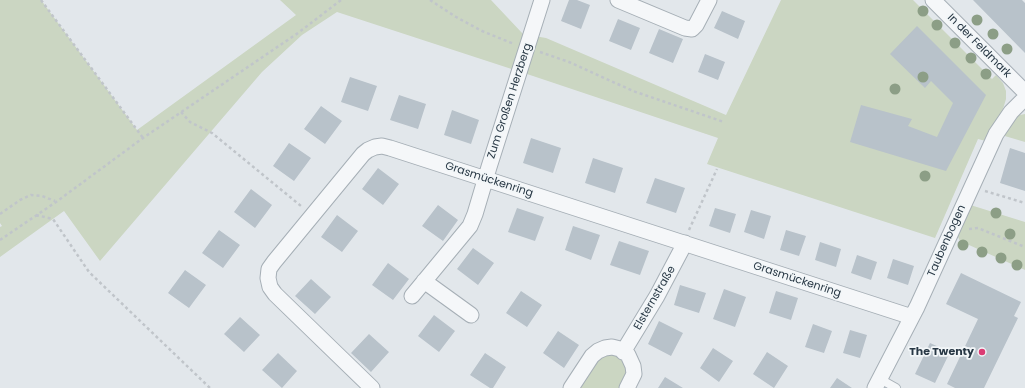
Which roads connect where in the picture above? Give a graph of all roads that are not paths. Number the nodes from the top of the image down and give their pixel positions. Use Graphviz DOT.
graph roads {
  1 [pos="542,0"];
  2 [pos="618,0"];
  3 [pos="709,0"];
  4 [pos="933,0"];
  5 [pos="1025,92"];
  6 [pos="1025,98"];
  7 [pos="485,178"];
  8 [pos="687,237"];
  9 [pos="424,281"];
  10 [pos="412,296"];
  11 [pos="471,315"];
  12 [pos="912,317"];
  13 [pos="624,352"];
  14 [pos="878,384"];
  15 [pos="372,388"];
  16 [pos="571,388"];
  17 [pos="627,388"];
  18 [pos="896,388"];
  1 -- 7 [label="street, Zum Großen Herzberg"];
  2 -- 3 [label="street"];
  4 -- 5 [label="street, In der Feldmark"];
  6 -- 12 [label="street, Taubenbogen"];
  7 -- 8 [label="street, Grasmückenring"];
  7 -- 9 [label="street, Zum Großen Herzberg"];
  7 -- 15 [label="street, Grasmückenring"];
  8 -- 12 [label="street, Grasmückenring"];
  8 -- 13 [label="street, Elsternstraße"];
  9 -- 10 [label="street, Zum Großen Herzberg"];
  9 -- 11 [label="street"];
  12 -- 14 [label="street, Taubenbogen"];
  13 -- 16 [label="street"];
  13 -- 17 [label="street"];
  14 -- 18 [label="lane"];
}
